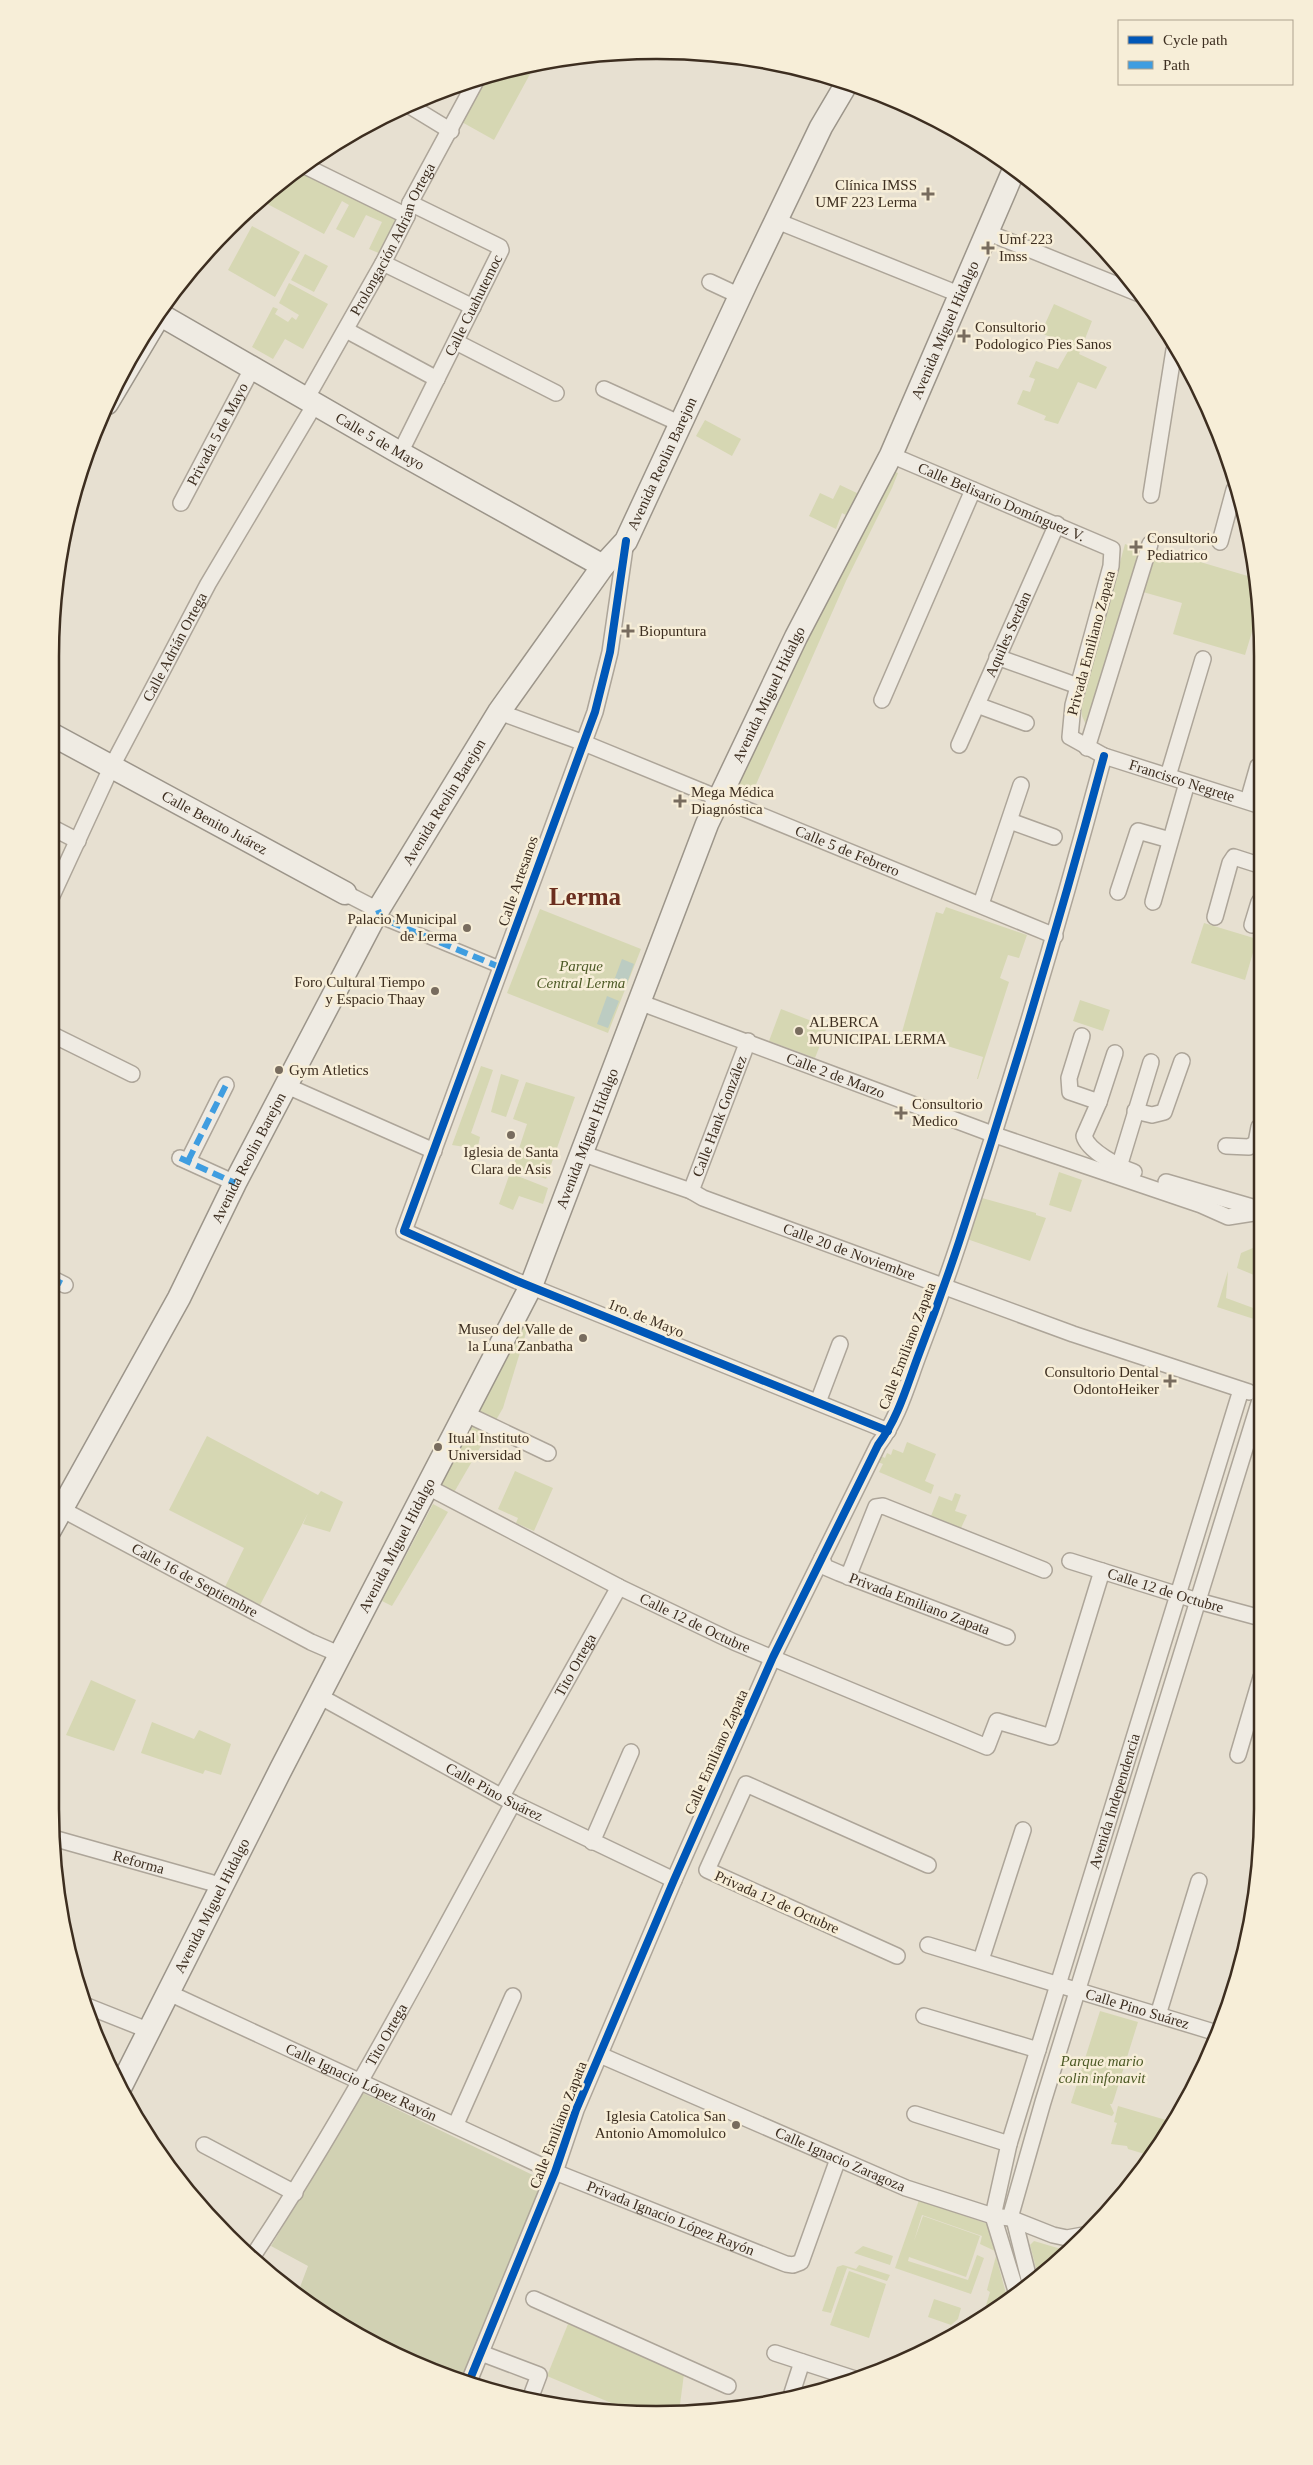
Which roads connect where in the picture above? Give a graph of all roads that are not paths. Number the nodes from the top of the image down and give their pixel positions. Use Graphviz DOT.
graph roads {
  1 [pos="472,88"];
  2 [pos="844,88"];
  3 [pos="416,109"];
  4 [pos="450,130"];
  5 [pos="311,169"];
  6 [pos="1012,176"];
  7 [pos="409,210"];
  8 [pos="777,221"];
  9 [pos="989,233"];
  10 [pos="383,263"];
  11 [pos="710,282"];
  12 [pos="1129,291"];
  13 [pos="961,295"];
  14 [pos="740,296"];
  15 [pos="473,307"];
  16 [pos="164,317"];
  17 [pos="346,330"];
  18 [pos="456,342"];
  19 [pos="1173,356"];
  20 [pos="253,367"];
  21 [pos="437,379"];
  22 [pos="604,389"];
  23 [pos="556,393"];
  24 [pos="311,401"];
  25 [pos="681,424"];
  26 [pos="400,453"];
  27 [pos="891,455"];
  28 [pos="973,490"];
  29 [pos="1151,495"];
  30 [pos="1232,496"];
  31 [pos="181,503"];
  32 [pos="1057,524"];
  33 [pos="626,541"];
  34 [pos="1220,542"];
  35 [pos="1150,544"];
  36 [pos="1112,549"];
  37 [pos="603,566"];
  38 [pos="998,658"];
  39 [pos="1203,659"];
  40 [pos="1078,686"];
  41 [pos="882,700"];
  42 [pos="977,704"];
  43 [pos="499,712"];
  44 [pos="1026,722"];
  45 [pos="1070,737"];
  46 [pos="59,739"];
  47 [pos="584,743"];
  48 [pos="959,745"];
  49 [pos="1087,748"];
  50 [pos="1104,756"];
  51 [pos="111,768"];
  52 [pos="1168,776"];
  53 [pos="1187,783"];
  54 [pos="1021,785"];
  55 [pos="719,797"];
  56 [pos="1253,803"];
  57 [pos="1010,821"];
  58 [pos="59,831"];
  59 [pos="1054,837"];
  60 [pos="1170,840"];
  61 [pos="78,841"];
  62 [pos="1254,863"];
  63 [pos="59,881"];
  64 [pos="1118,892"];
  65 [pos="345,893"];
  66 [pos="1153,902"];
  67 [pos="980,904"];
  68 [pos="378,910"];
  69 [pos="1215,917"];
  70 [pos="1254,918"];
  71 [pos="1252,925"];
  72 [pos="1056,936"];
  73 [pos="502,968"];
  74 [pos="639,1002"];
  75 [pos="1082,1036"];
  76 [pos="59,1038"];
  77 [pos="748,1041"];
  78 [pos="1115,1053"];
  79 [pos="1182,1060"];
  80 [pos="1151,1062"];
  81 [pos="132,1074"];
  82 [pos="226,1085"];
  83 [pos="288,1086"];
  84 [pos="1099,1102"];
  85 [pos="1134,1111"];
  86 [pos="995,1135"];
  87 [pos="1254,1145"];
  88 [pos="1226,1146"];
  89 [pos="434,1151"];
  90 [pos="581,1153"];
  91 [pos="1119,1167"];
  92 [pos="236,1183"];
  93 [pos="691,1191"];
  94 [pos="1254,1208"];
  95 [pos="1254,1211"];
  96 [pos="406,1222"];
  97 [pos="59,1283"];
  98 [pos="65,1286"];
  99 [pos="531,1286"];
  100 [pos="944,1287"];
  101 [pos="840,1344"];
  102 [pos="1241,1390"];
  103 [pos="1254,1394"];
  104 [pos="818,1402"];
  105 [pos="464,1413"];
  106 [pos="1254,1419"];
  107 [pos="888,1431"];
  108 [pos="548,1453"];
  109 [pos="426,1486"];
  110 [pos="59,1501"];
  111 [pos="59,1508"];
  112 [pos="822,1558"];
  113 [pos="1070,1560"];
  114 [pos="1044,1570"];
  115 [pos="1102,1571"];
  116 [pos="848,1577"];
  117 [pos="619,1587"];
  118 [pos="1177,1595"];
  119 [pos="1198,1601"];
  120 [pos="1254,1616"];
  121 [pos="1007,1637"];
  122 [pos="341,1655"];
  123 [pos="773,1658"];
  124 [pos="319,1696"];
  125 [pos="1254,1701"];
  126 [pos="630,1752"];
  127 [pos="1238,1755"];
  128 [pos="1117,1794"];
  129 [pos="1137,1798"];
  130 [pos="508,1800"];
  131 [pos="702,1816"];
  132 [pos="726,1826"];
  133 [pos="1023,1830"];
  134 [pos="60,1840"];
  135 [pos="592,1842"];
  136 [pos="928,1866"];
  137 [pos="674,1880"];
  138 [pos="1199,1882"];
  139 [pos="224,1886"];
  140 [pos="928,1945"];
  141 [pos="897,1956"];
  142 [pos="981,1960"];
  143 [pos="1059,1983"];
  144 [pos="1079,1989"];
  145 [pos="169,1993"];
  146 [pos="513,1996"];
  147 [pos="93,2008"];
  148 [pos="1158,2015"];
  149 [pos="924,2016"];
  150 [pos="150,2031"];
  151 [pos="1211,2031"];
  152 [pos="1038,2050"];
  153 [pos="600,2055"];
  154 [pos="124,2080"];
  155 [pos="360,2082"];
  156 [pos="1024,2096"];
  157 [pos="1043,2102"];
  158 [pos="915,2114"];
  159 [pos="456,2124"];
  160 [pos="204,2144"];
  161 [pos="1009,2144"];
  162 [pos="838,2159"];
  163 [pos="556,2172"];
  164 [pos="295,2193"];
  165 [pos="993,2216"];
  166 [pos="1012,2219"];
  167 [pos="1073,2237"];
  168 [pos="256,2252"];
  169 [pos="1022,2252"];
  170 [pos="1007,2257"];
  171 [pos="1028,2276"];
  172 [pos="1015,2287"];
  173 [pos="534,2299"];
  174 [pos="481,2353"];
  175 [pos="775,2353"];
  176 [pos="802,2362"];
  177 [pos="845,2376"];
  178 [pos="471,2377"];
  179 [pos="728,2386"];
  180 [pos="793,2390"];
  181 [pos="532,2393"];
  1 -- 4 [label="street, Prolongación Adrian Ortega"];
  2 -- 8 [label="main road, Avenida Reolin Barejon"];
  3 -- 4 [label="street"];
  4 -- 7 [label="street, Prolongación Adrian Ortega"];
  5 -- 7 [label="street"];
  6 -- 9 [label="main road, Avenida Miguel Hidalgo"];
  7 -- 10 [label="street, Prolongación Adrian Ortega"];
  7 -- 15 [label="street, Calle Cuahutemoc"];
  8 -- 13 [label="street"];
  8 -- 14 [label="main road, Avenida Reolin Barejon"];
  9 -- 12 [label="street"];
  9 -- 13 [label="main road, Avenida Miguel Hidalgo"];
  10 -- 15 [label="street"];
  10 -- 17 [label="street, Prolongación Adrian Ortega"];
  11 -- 14 [label="street"];
  13 -- 27 [label="main road, Avenida Miguel Hidalgo"];
  14 -- 25 [label="main road, Avenida Reolin Barejon"];
  15 -- 18 [label="street, Calle Cuahutemoc"];
  16 -- 20 [label="main road, Calle 5 de Mayo"];
  17 -- 21 [label="street"];
  17 -- 24 [label="street, Prolongación Adrian Ortega"];
  18 -- 21 [label="street, Calle Cuahutemoc"];
  18 -- 23 [label="street"];
  19 -- 29 [label="street"];
  20 -- 24 [label="main road, Calle 5 de Mayo"];
  20 -- 31 [label="street, Privada 5 de Mayo"];
  21 -- 26 [label="street, Calle Cuahutemoc"];
  22 -- 25 [label="street"];
  24 -- 26 [label="main road, Calle 5 de Mayo"];
  24 -- 51 [label="street, Calle Adrián Ortega"];
  25 -- 33 [label="main road, Avenida Reolin Barejon"];
  26 -- 37 [label="main road, Calle 5 de Mayo"];
  27 -- 28 [label="street, Calle Belisario Domínguez V."];
  27 -- 55 [label="main road, Avenida Miguel Hidalgo"];
  28 -- 32 [label="street, Calle Belisario Domínguez V."];
  28 -- 41 [label="street"];
  30 -- 34 [label="street"];
  32 -- 36 [label="street, Calle Belisario Domínguez V."];
  32 -- 38 [label="street, Aquiles Serdan"];
  33 -- 37 [label="main road, Avenida Reolin Barejon"];
  33 -- 47 [label="street, Calle Artesanos"];
  35 -- 49 [label="street"];
  36 -- 40 [label="street, Privada Emiliano Zapata"];
  37 -- 43 [label="main road, Avenida Reolin Barejon"];
  38 -- 40 [label="street"];
  38 -- 42 [label="street, Aquiles Serdan"];
  39 -- 52 [label="street"];
  40 -- 45 [label="street, Privada Emiliano Zapata"];
  42 -- 44 [label="street"];
  42 -- 48 [label="street, Aquiles Serdan"];
  43 -- 47 [label="street, Calle 5 de Febrero"];
  43 -- 68 [label="main road, Avenida Reolin Barejon"];
  45 -- 49 [label="street, Francisco Negrete"];
  46 -- 51 [label="main road, Calle Benito Juárez"];
  47 -- 55 [label="street, Calle 5 de Febrero"];
  47 -- 73 [label="street, Calle Artesanos"];
  49 -- 50 [label="street, Francisco Negrete"];
  50 -- 52 [label="street, Francisco Negrete"];
  50 -- 72 [label="street, Calle Emiliano Zapata"];
  51 -- 61 [label="street, Calle Adrián Ortega"];
  51 -- 65 [label="main road, Calle Benito Juárez"];
  52 -- 53 [label="street, Francisco Negrete"];
  53 -- 56 [label="street, Francisco Negrete"];
  53 -- 60 [label="street"];
  54 -- 57 [label="street"];
  55 -- 67 [label="street, Calle 5 de Febrero"];
  55 -- 74 [label="main road, Avenida Miguel Hidalgo"];
  57 -- 59 [label="street"];
  57 -- 67 [label="street"];
  58 -- 61 [label="street"];
  60 -- 64 [label="street"];
  60 -- 66 [label="street"];
  61 -- 63 [label="street, Calle Adrián Ortega"];
  62 -- 69 [label="street"];
  65 -- 68 [label="street, Calle Benito Juárez"];
  67 -- 72 [label="street, Calle 5 de Febrero"];
  68 -- 73 [label="street"];
  68 -- 83 [label="main road, Avenida Reolin Barejon"];
  70 -- 71 [label="street"];
  72 -- 86 [label="street, Calle Emiliano Zapata"];
  73 -- 89 [label="street, Calle Artesanos"];
  74 -- 77 [label="street, Calle 2 de Marzo"];
  74 -- 90 [label="main road, Avenida Miguel Hidalgo"];
  75 -- 84 [label="street"];
  76 -- 81 [label="street"];
  77 -- 86 [label="street, Calle 2 de Marzo"];
  77 -- 93 [label="street, Calle Hank González"];
  78 -- 84 [label="street"];
  79 -- 85 [label="street"];
  80 -- 85 [label="street"];
  82 -- 92 [label="street"];
  83 -- 89 [label="street"];
  83 -- 92 [label="main road, Avenida Reolin Barejon"];
  84 -- 91 [label="street"];
  85 -- 91 [label="street"];
  86 -- 95 [label="street, Calle 2 de Marzo"];
  86 -- 100 [label="street, Calle Emiliano Zapata"];
  87 -- 88 [label="street"];
  89 -- 96 [label="street, Calle Artesanos"];
  90 -- 93 [label="street, Calle 20 de Noviembre"];
  90 -- 99 [label="main road, Avenida Miguel Hidalgo"];
  91 -- 94 [label="street"];
  92 -- 110 [label="main road, Avenida Reolin Barejon"];
  93 -- 100 [label="street, Calle 20 de Noviembre"];
  96 -- 99 [label="street, 1ro. de Mayo"];
  97 -- 98 [label="street"];
  99 -- 104 [label="street, 1ro. de Mayo"];
  99 -- 105 [label="main road, Avenida Miguel Hidalgo"];
  100 -- 102 [label="street, Calle 20 de Noviembre"];
  100 -- 107 [label="street, Calle Emiliano Zapata"];
  101 -- 104 [label="street"];
  102 -- 103 [label="street, Calle 20 de Noviembre"];
  102 -- 118 [label="street, Avenida Independencia"];
  104 -- 107 [label="street, 1ro. de Mayo"];
  105 -- 108 [label="street"];
  105 -- 109 [label="main road, Avenida Miguel Hidalgo"];
  106 -- 119 [label="street, Avenida Independencia"];
  107 -- 112 [label="street, Calle Emiliano Zapata"];
  109 -- 117 [label="street, Calle 12 de Octubre"];
  109 -- 122 [label="main road, Avenida Miguel Hidalgo"];
  111 -- 122 [label="street, Calle 16 de Septiembre"];
  112 -- 116 [label="street"];
  112 -- 123 [label="street, Calle Emiliano Zapata"];
  113 -- 115 [label="street, Calle 12 de Octubre"];
  114 -- 116 [label="street, Privada Emiliano Zapata"];
  115 -- 118 [label="street, Calle 12 de Octubre"];
  115 -- 123 [label="street, Calle 12 de Octubre"];
  116 -- 121 [label="street, Privada Emiliano Zapata"];
  117 -- 123 [label="street, Calle 12 de Octubre"];
  117 -- 130 [label="street, Tito Ortega"];
  118 -- 119 [label="street, Calle 12 de Octubre"];
  118 -- 128 [label="street, Avenida Independencia"];
  119 -- 120 [label="street, Calle 12 de Octubre"];
  119 -- 129 [label="street, Avenida Independencia"];
  122 -- 124 [label="main road, Avenida Miguel Hidalgo"];
  123 -- 131 [label="street, Calle Emiliano Zapata"];
  124 -- 130 [label="street, Calle Pino Suárez"];
  124 -- 139 [label="main road, Avenida Miguel Hidalgo"];
  125 -- 127 [label="street"];
  126 -- 135 [label="street"];
  128 -- 129 [label="street"];
  128 -- 143 [label="street, Avenida Independencia"];
  129 -- 144 [label="street, Avenida Independencia"];
  130 -- 135 [label="street, Calle Pino Suárez"];
  130 -- 155 [label="street, Tito Ortega"];
  131 -- 132 [label="street"];
  131 -- 137 [label="street, Calle Emiliano Zapata"];
  132 -- 136 [label="street, Privada 12 de Octubre"];
  132 -- 141 [label="street, Privada 12 de Octubre"];
  133 -- 142 [label="street"];
  134 -- 139 [label="street, Reforma"];
  135 -- 137 [label="street, Calle Pino Suárez"];
  137 -- 153 [label="street, Calle Emiliano Zapata"];
  138 -- 148 [label="street"];
  139 -- 145 [label="main road, Avenida Miguel Hidalgo"];
  140 -- 142 [label="street, Calle Pino Suárez"];
  142 -- 143 [label="street, Calle Pino Suárez"];
  143 -- 144 [label="street, Calle Pino Suárez"];
  143 -- 152 [label="street, Avenida Independencia"];
  144 -- 148 [label="street, Calle Pino Suárez"];
  144 -- 157 [label="street, Avenida Independencia"];
  145 -- 150 [label="main road, Avenida Miguel Hidalgo"];
  145 -- 155 [label="street, Calle Ignacio López Rayón"];
  146 -- 159 [label="street"];
  147 -- 150 [label="street"];
  148 -- 151 [label="street, Calle Pino Suárez"];
  149 -- 152 [label="street"];
  150 -- 154 [label="main road, Avenida Miguel Hidalgo"];
  152 -- 156 [label="street, Avenida Independencia"];
  153 -- 162 [label="street, Calle Ignacio Zaragoza"];
  153 -- 163 [label="street, Calle Emiliano Zapata"];
  155 -- 159 [label="street, Calle Ignacio López Rayón"];
  155 -- 164 [label="street, Tito Ortega"];
  156 -- 157 [label="street"];
  156 -- 161 [label="street, Avenida Independencia"];
  157 -- 166 [label="street, Avenida Independencia"];
  158 -- 161 [label="street"];
  159 -- 163 [label="street, Calle Ignacio López Rayón"];
  160 -- 164 [label="street"];
  161 -- 165 [label="street, Avenida Independencia"];
  162 -- 163 [label="street, Privada Ignacio López Rayón"];
  162 -- 165 [label="street, Calle Ignacio Zaragoza"];
  163 -- 174 [label="street, Calle Emiliano Zapata"];
  164 -- 168 [label="street, Tito Ortega"];
  165 -- 166 [label="street, Calle Ignacio Zaragoza"];
  165 -- 170 [label="street"];
  166 -- 167 [label="street, Calle Ignacio Zaragoza"];
  166 -- 169 [label="street"];
  169 -- 170 [label="street"];
  169 -- 171 [label="street"];
  170 -- 172 [label="street"];
  173 -- 179 [label="street"];
  174 -- 178 [label="street, Calle Emiliano Zapata"];
  174 -- 181 [label="street"];
  175 -- 176 [label="street"];
  176 -- 177 [label="street"];
  176 -- 180 [label="street"];
}
